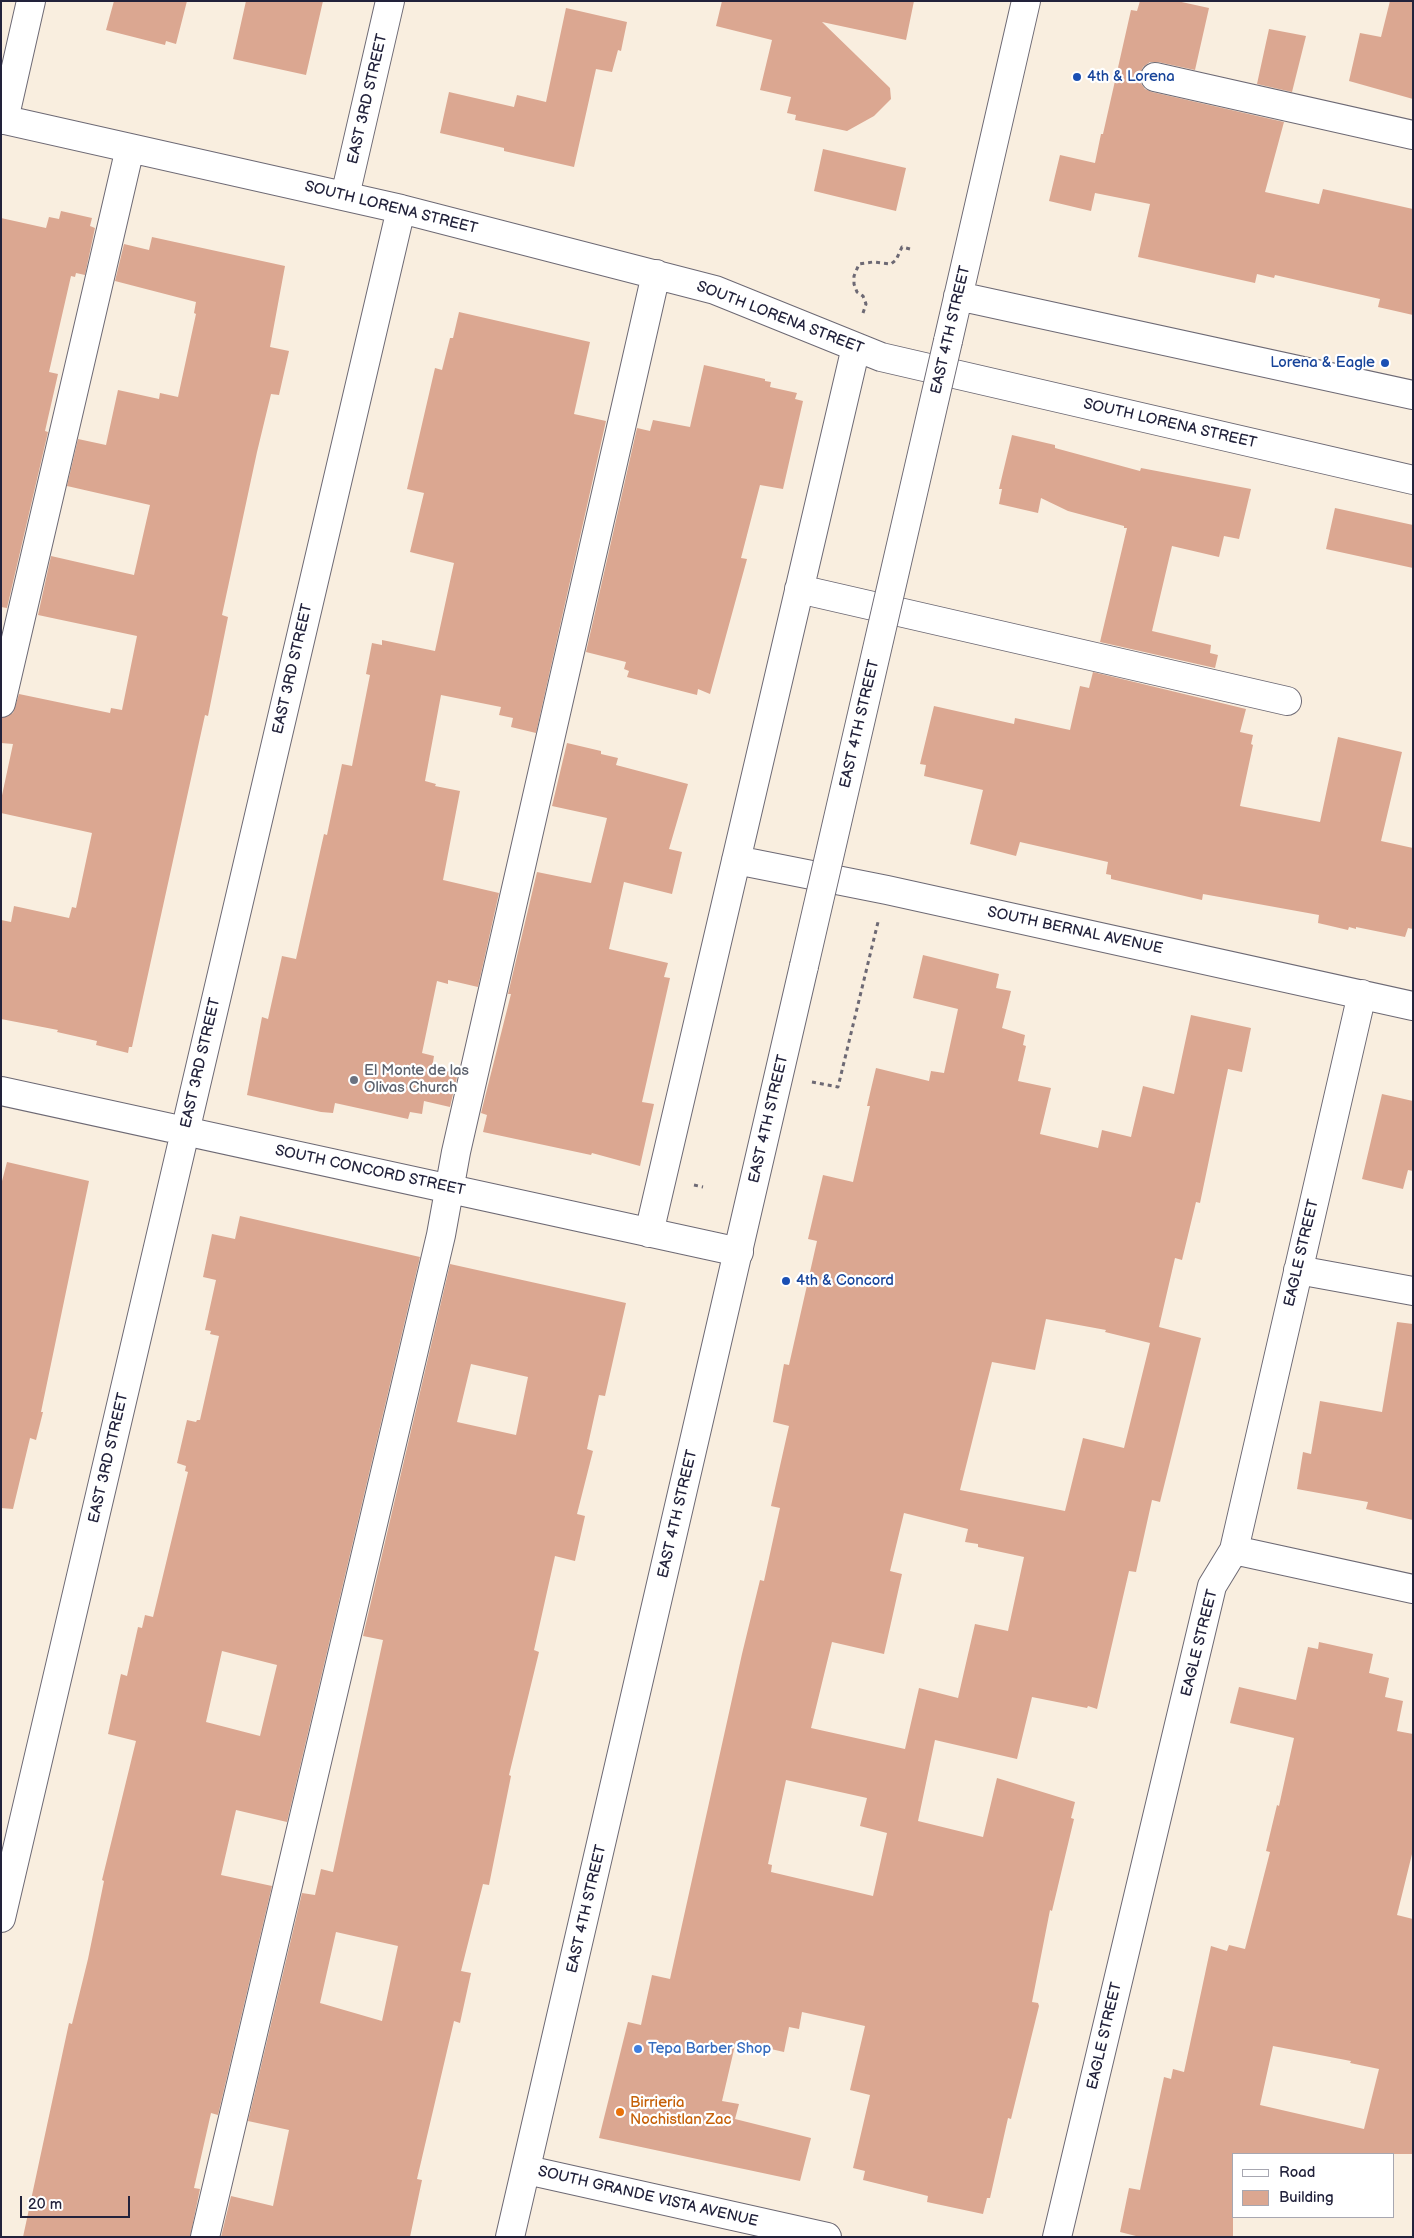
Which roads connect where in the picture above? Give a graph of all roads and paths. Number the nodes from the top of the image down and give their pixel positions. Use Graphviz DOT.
graph roads {
  1 [pos="31,1"];
  2 [pos="390,1"];
  3 [pos="1026,1"];
  4 [pos="1155,77"];
  5 [pos="3,119"];
  6 [pos="1413,135"];
  7 [pos="130,148"];
  8 [pos="345,196"];
  9 [pos="401,209"];
  10 [pos="910,249"];
  11 [pos="656,274"];
  12 [pos="958,296"];
  13 [pos="866,304"];
  14 [pos="856,347"];
  15 [pos="1413,395"];
  16 [pos="1413,480"];
  17 [pos="799,588"];
  18 [pos="1287,701"];
  19 [pos="1,703"];
  20 [pos="736,860"];
  21 [pos="886,890"];
  22 [pos="1362,994"];
  23 [pos="1413,1006"];
  24 [pos="838,1087"];
  25 [pos="1,1091"];
  26 [pos="185,1130"];
  27 [pos="448,1188"];
  28 [pos="649,1233"];
  29 [pos="739,1252"];
  30 [pos="1298,1270"];
  31 [pos="1413,1291"];
  32 [pos="1234,1550"];
  33 [pos="1413,1589"];
  34 [pos="1,1918"];
  35 [pos="527,2170"];
  36 [pos="205,2237"];
  37 [pos="510,2237"];
  38 [pos="827,2237"];
  39 [pos="1057,2237"];
  1 -- 5 [label="street"];
  2 -- 8 [label="street, EAST 3RD STREET"];
  3 -- 12 [label="street, EAST 4TH STREET"];
  4 -- 6 [label="street"];
  5 -- 7 [label="street, SOUTH LORENA STREET"];
  7 -- 8 [label="street, SOUTH LORENA STREET"];
  7 -- 19 [label="street"];
  8 -- 9 [label="street, SOUTH LORENA STREET"];
  9 -- 11 [label="street, SOUTH LORENA STREET"];
  9 -- 26 [label="street, EAST 3RD STREET"];
  10 -- 13 [label="path"];
  11 -- 14 [label="street, SOUTH LORENA STREET"];
  11 -- 27 [label="street"];
  12 -- 15 [label="street"];
  12 -- 29 [label="street, EAST 4TH STREET, bridge"];
  14 -- 16 [label="street, SOUTH LORENA STREET"];
  14 -- 17 [label="street"];
  17 -- 18 [label="street"];
  17 -- 20 [label="street"];
  20 -- 21 [label="street, SOUTH BERNAL AVENUE"];
  20 -- 28 [label="street"];
  21 -- 22 [label="street, SOUTH BERNAL AVENUE"];
  21 -- 24 [label="path"];
  22 -- 23 [label="street, SOUTH BERNAL AVENUE"];
  22 -- 30 [label="street, EAGLE STREET"];
  25 -- 26 [label="street, SOUTH CONCORD STREET"];
  26 -- 27 [label="street, SOUTH CONCORD STREET"];
  26 -- 34 [label="street, EAST 3RD STREET"];
  27 -- 28 [label="street, SOUTH CONCORD STREET"];
  27 -- 36 [label="street"];
  28 -- 29 [label="street, SOUTH CONCORD STREET"];
  29 -- 35 [label="street, EAST 4TH STREET"];
  30 -- 31 [label="street"];
  30 -- 32 [label="street, EAGLE STREET"];
  32 -- 33 [label="street"];
  32 -- 39 [label="street, EAGLE STREET"];
  35 -- 37 [label="street, EAST 4TH STREET"];
  35 -- 38 [label="street, SOUTH GRANDE VISTA AVENUE"];
}
